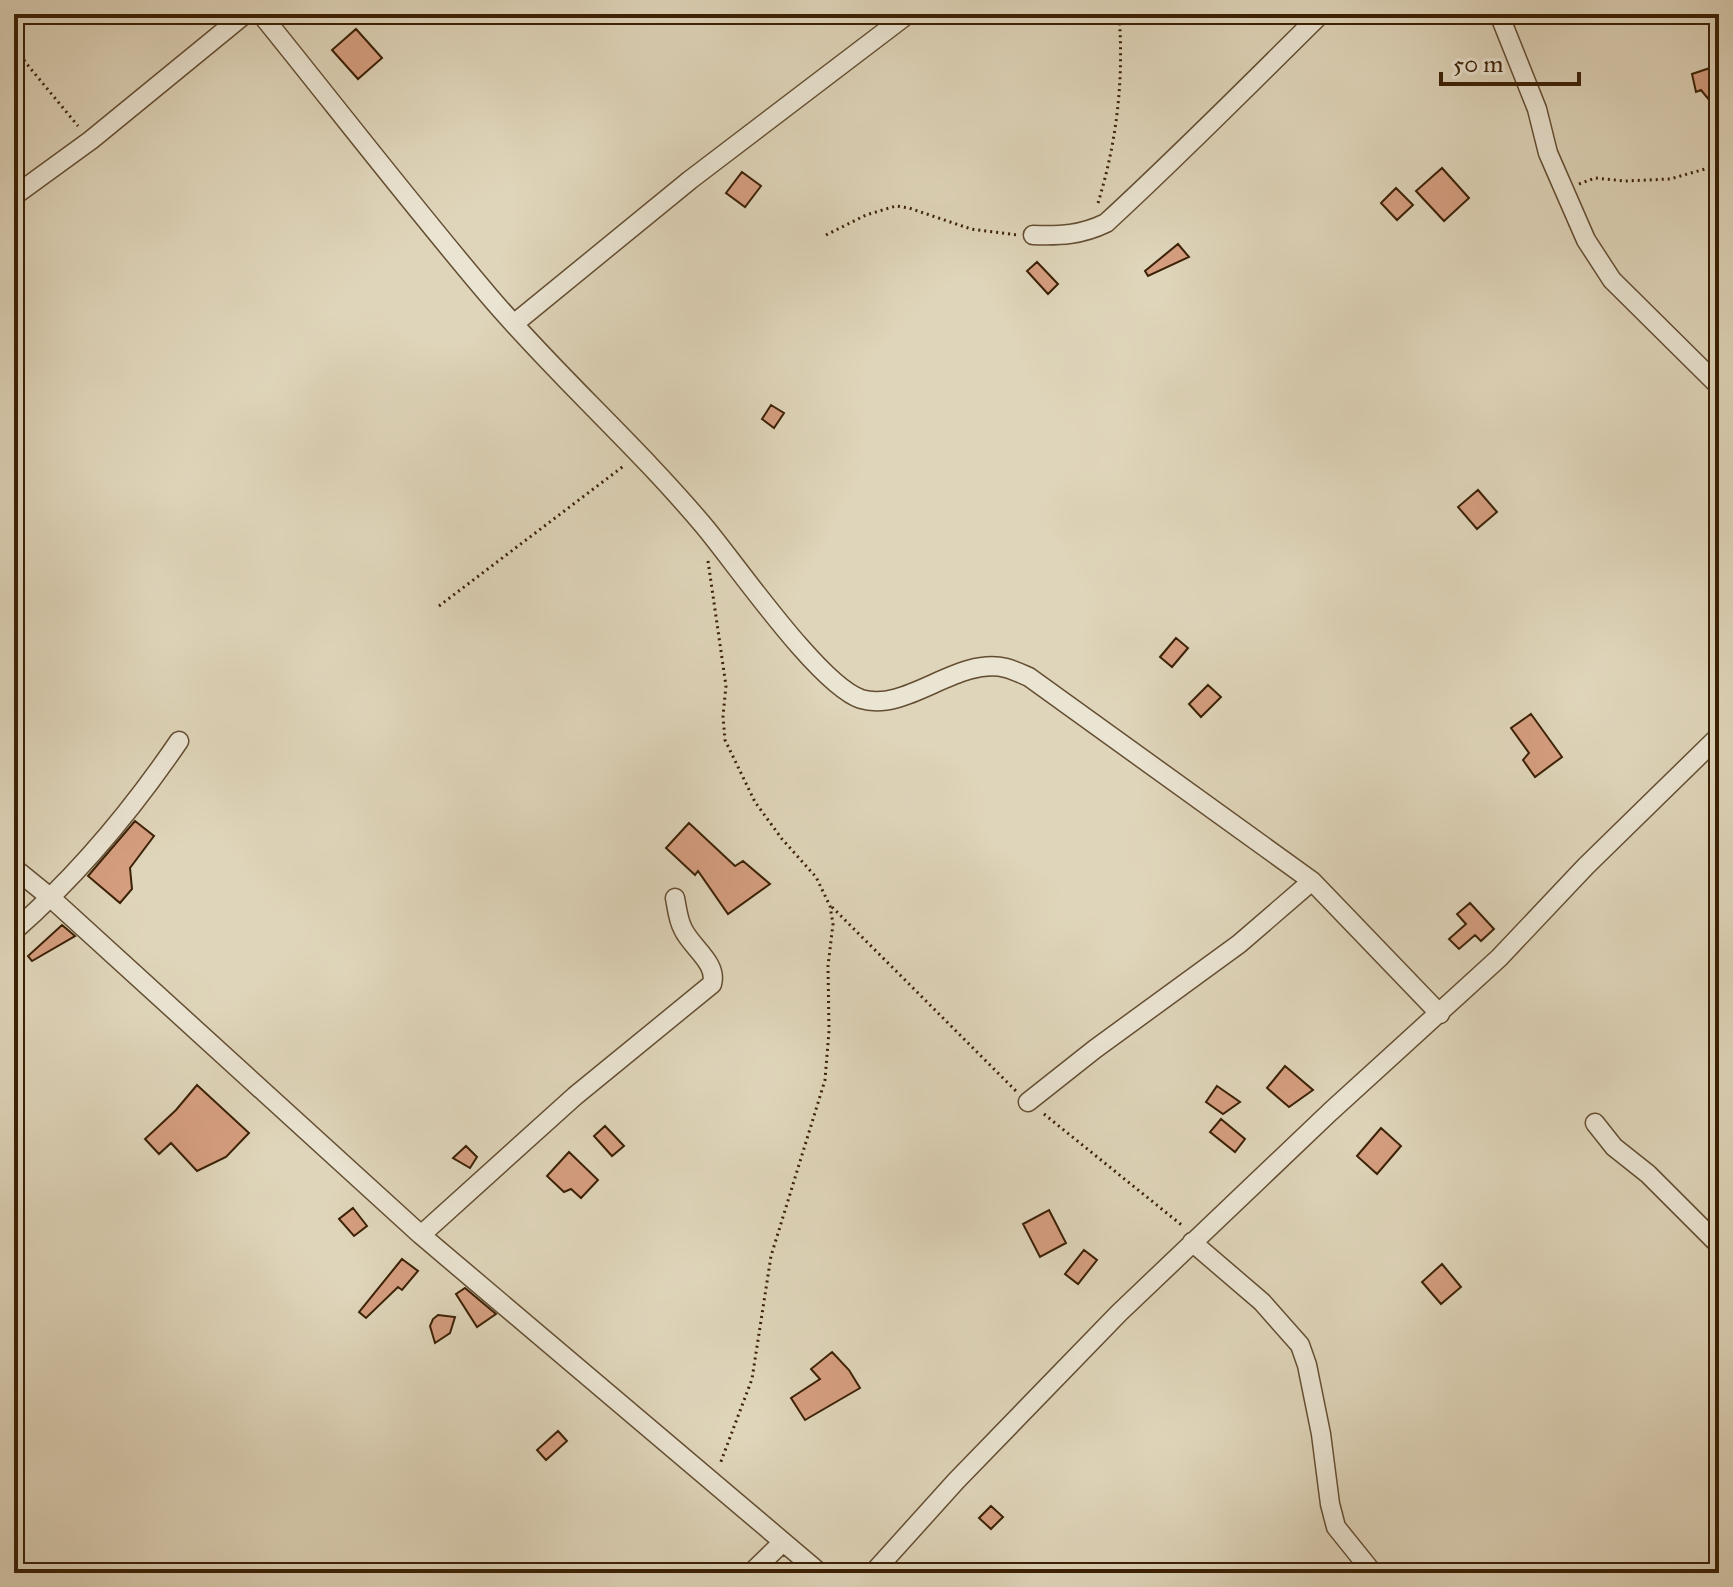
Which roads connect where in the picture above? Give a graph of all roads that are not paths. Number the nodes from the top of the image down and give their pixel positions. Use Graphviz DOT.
graph roads {
  1 [pos="245,14"];
  2 [pos="261,14"];
  3 [pos="908,14"];
  4 [pos="1321,14"];
  5 [pos="1499,14"];
  6 [pos="14,196"];
  7 [pos="1033,235"];
  8 [pos="515,323"];
  9 [pos="1719,386"];
  10 [pos="1719,736"];
  11 [pos="179,741"];
  12 [pos="14,868"];
  13 [pos="1312,881"];
  14 [pos="51,898"];
  15 [pos="675,898"];
  16 [pos="14,931"];
  17 [pos="1440,1014"];
  18 [pos="1028,1102"];
  19 [pos="1595,1123"];
  20 [pos="421,1235"];
  21 [pos="1194,1239"];
  22 [pos="1719,1245"];
  23 [pos="783,1542"];
  24 [pos="751,1573"];
  25 [pos="820,1573"];
  26 [pos="873,1573"];
  27 [pos="1373,1573"];
  1 -- 6 [label="street"];
  2 -- 8 [label="street"];
  3 -- 8 [label="street"];
  4 -- 7 [label="street"];
  5 -- 9 [label="street"];
  8 -- 13 [label="street"];
  10 -- 17 [label="street"];
  11 -- 14 [label="street"];
  12 -- 14 [label="street"];
  13 -- 17 [label="street"];
  13 -- 18 [label="street"];
  14 -- 16 [label="street"];
  14 -- 20 [label="street"];
  15 -- 20 [label="street"];
  17 -- 21 [label="street"];
  19 -- 22 [label="street"];
  20 -- 23 [label="street"];
  21 -- 26 [label="street"];
  21 -- 27 [label="street"];
  23 -- 24 [label="street"];
  23 -- 25 [label="street"];
}
